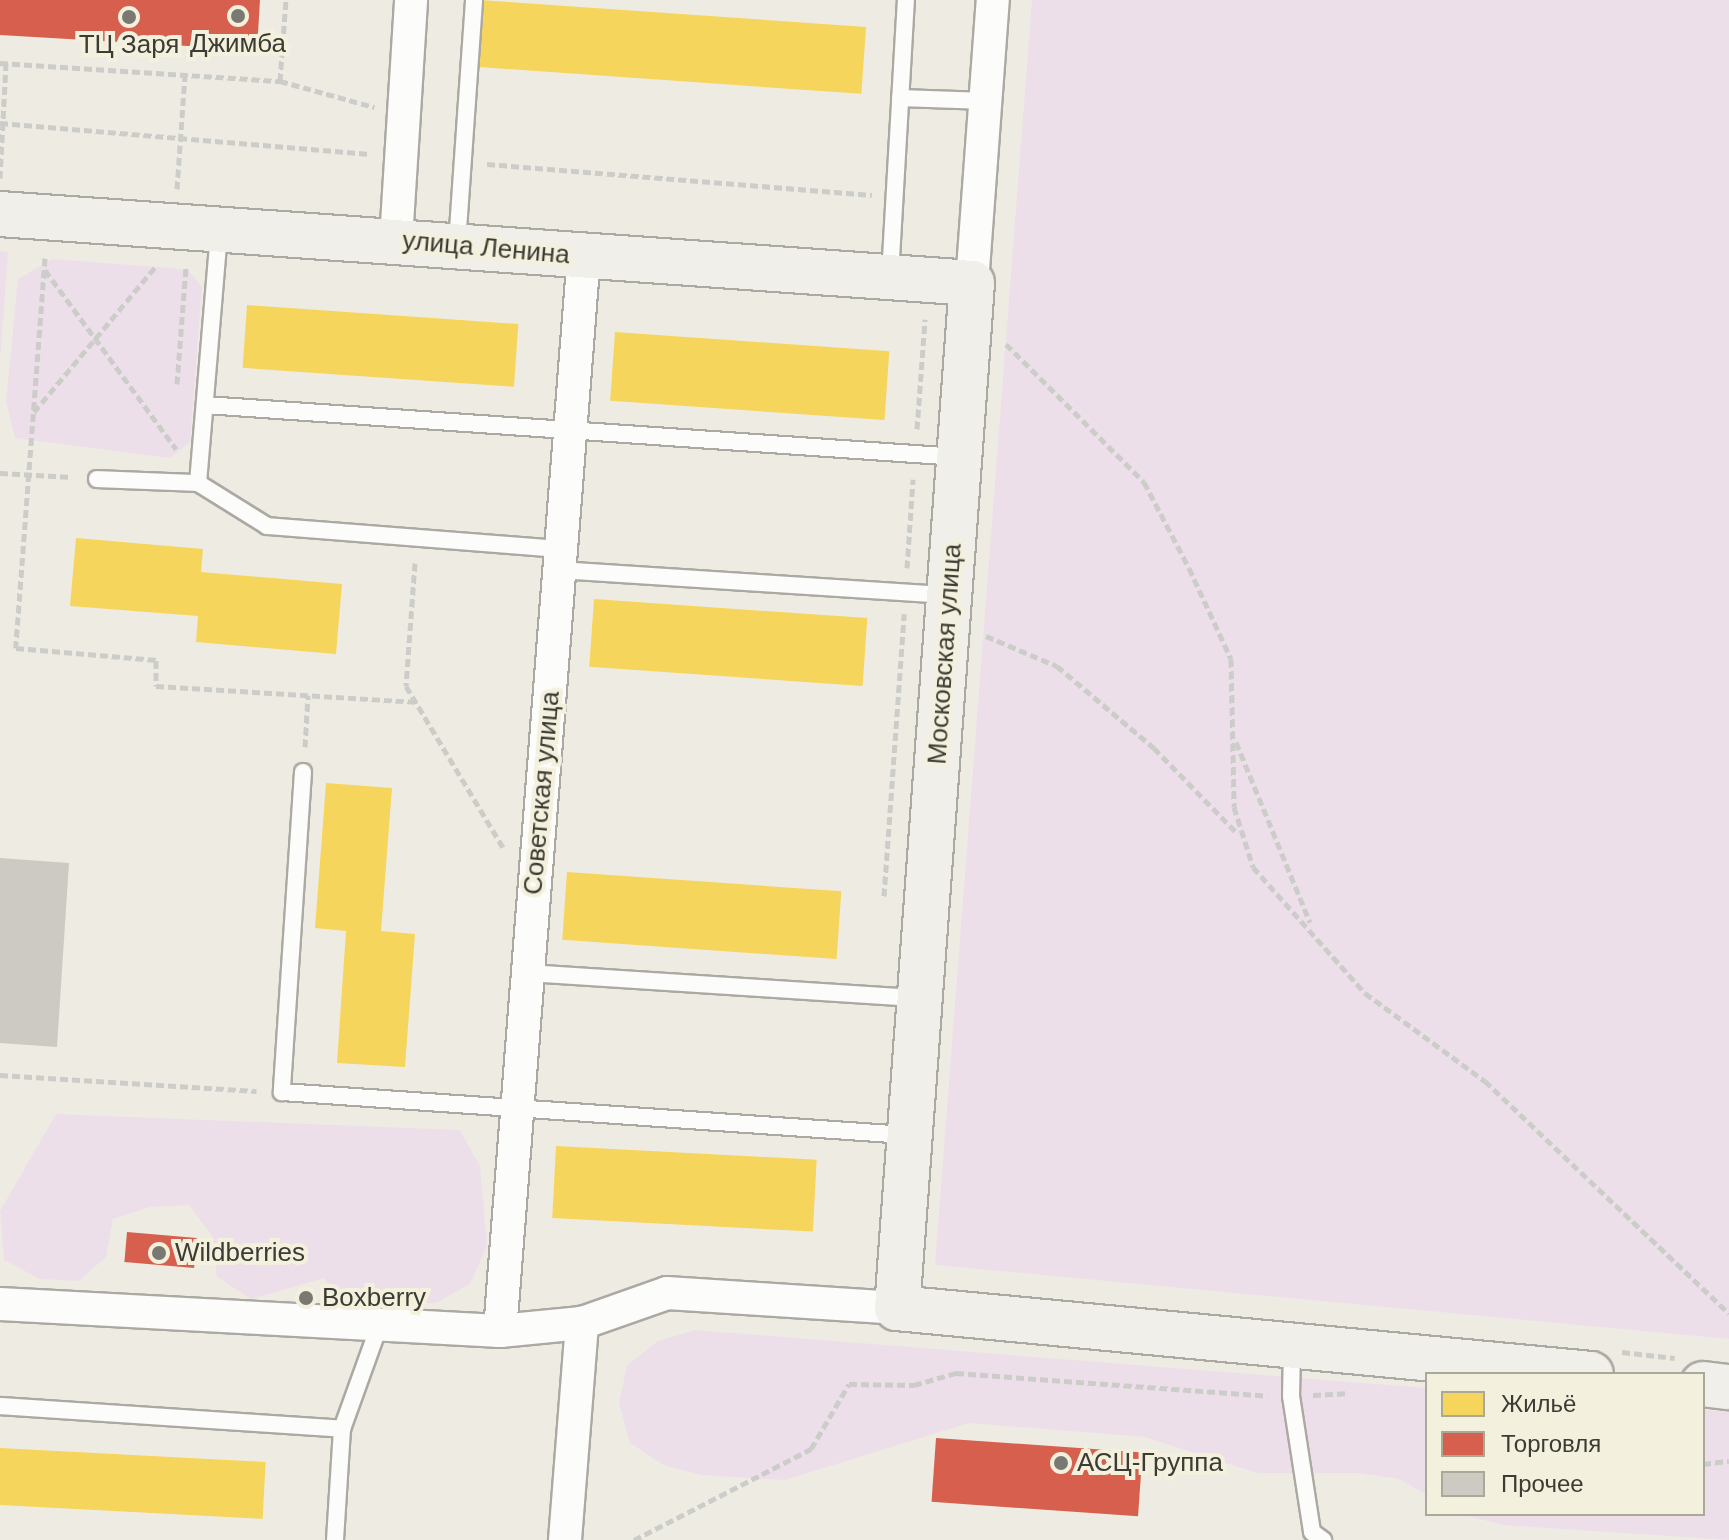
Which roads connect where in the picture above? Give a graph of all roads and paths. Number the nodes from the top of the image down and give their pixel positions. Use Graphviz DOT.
graph roads {
  1 [pos="286,0"];
  2 [pos="411,0"];
  3 [pos="474,0"];
  4 [pos="906,0"];
  5 [pos="993,0"];
  6 [pos="3,63"];
  7 [pos="185,74"];
  8 [pos="280,81"];
  9 [pos="900,98"];
  10 [pos="986,101"];
  11 [pos="378,108"];
  12 [pos="0,183"];
  13 [pos="0,214"];
  14 [pos="194,227"];
  15 [pos="396,240"];
  16 [pos="457,246"];
  17 [pos="584,255"];
  18 [pos="45,258"];
  19 [pos="156,266"];
  20 [pos="44,269"];
  21 [pos="908,279"];
  22 [pos="971,299"];
  23 [pos="95,338"];
  24 [pos="176,400"];
  25 [pos="205,405"];
  26 [pos="33,412"];
  27 [pos="174,430"];
  28 [pos="570,432"];
  29 [pos="173,445"];
  30 [pos="915,454"];
  31 [pos="959,457"];
  32 [pos="0,473"];
  33 [pos="29,474"];
  34 [pos="97,479"];
  35 [pos="198,483"];
  36 [pos="416,538"];
  37 [pos="560,560"];
  38 [pos="905,592"];
  39 [pos="948,608"];
  40 [pos="308,695"];
  41 [pos="416,702"];
  42 [pos="1234,737"];
  43 [pos="303,772"];
  44 [pos="1237,833"];
  45 [pos="533,898"];
  46 [pos="884,902"];
  47 [pos="1312,926"];
  48 [pos="528,973"];
  49 [pos="920,998"];
  50 [pos="0,1075"];
  51 [pos="282,1092"];
  52 [pos="517,1108"];
  53 [pos="910,1135"];
  54 [pos="0,1304"];
  55 [pos="897,1308"];
  56 [pos="1729,1313"];
  57 [pos="582,1323"];
  58 [pos="378,1329"];
  59 [pos="500,1331"];
  60 [pos="1292,1346"];
  61 [pos="1570,1372"];
  62 [pos="1705,1384"];
  63 [pos="1729,1387"];
  64 [pos="1364,1393"];
  65 [pos="1291,1396"];
  66 [pos="0,1406"];
  67 [pos="342,1429"];
  68 [pos="1729,1461"];
  69 [pos="1705,1464"];
  70 [pos="335,1540"];
  71 [pos="565,1540"];
  72 [pos="634,1540"];
  73 [pos="1323,1540"];
  1 -- 8 [label="path"];
  2 -- 15 [label="street"];
  3 -- 16 [label="lane"];
  4 -- 9 [label="lane"];
  5 -- 10 [label="street, Московская улица"];
  6 -- 7 [label="path"];
  6 -- 12 [label="path"];
  7 -- 8 [label="path"];
  7 -- 14 [label="path"];
  8 -- 11 [label="path"];
  9 -- 10 [label="lane"];
  9 -- 21 [label="lane"];
  10 -- 22 [label="street, Московская улица"];
  13 -- 14 [label="street, улица Ленина"];
  14 -- 15 [label="street, улица Ленина"];
  14 -- 24 [label="path"];
  14 -- 25 [label="lane"];
  15 -- 16 [label="street, улица Ленина"];
  16 -- 17 [label="street, улица Ленина"];
  17 -- 21 [label="street, улица Ленина"];
  17 -- 28 [label="street, Советская улица"];
  18 -- 20 [label="path"];
  19 -- 23 [label="path"];
  20 -- 23 [label="path"];
  20 -- 26 [label="path"];
  21 -- 22 [label="street, улица Ленина"];
  21 -- 30 [label="path"];
  22 -- 31 [label="street, Московская улица"];
  22 -- 42 [label="path"];
  23 -- 26 [label="path"];
  23 -- 29 [label="path"];
  25 -- 28 [label="lane"];
  25 -- 35 [label="lane"];
  26 -- 33 [label="path"];
  27 -- 29 [label="path"];
  28 -- 30 [label="lane"];
  28 -- 37 [label="street, Советская улица"];
  29 -- 35 [label="path"];
  30 -- 31 [label="lane"];
  30 -- 38 [label="path"];
  31 -- 39 [label="street, Московская улица"];
  32 -- 33 [label="path"];
  33 -- 34 [label="path"];
  33 -- 40 [label="path"];
  34 -- 35 [label="lane"];
  35 -- 36 [label="lane"];
  36 -- 37 [label="lane"];
  36 -- 41 [label="path"];
  37 -- 38 [label="lane"];
  37 -- 45 [label="street, Советская улица"];
  38 -- 39 [label="lane"];
  38 -- 46 [label="path"];
  39 -- 44 [label="path"];
  39 -- 49 [label="street, Московская улица"];
  40 -- 41 [label="path"];
  40 -- 43 [label="path"];
  41 -- 45 [label="path"];
  42 -- 44 [label="path"];
  42 -- 47 [label="path"];
  43 -- 51 [label="lane"];
  44 -- 47 [label="path"];
  45 -- 48 [label="street, Советская улица"];
  47 -- 56 [label="path"];
  48 -- 49 [label="lane"];
  48 -- 52 [label="street, Советская улица"];
  49 -- 53 [label="street, Московская улица"];
  50 -- 51 [label="path"];
  51 -- 52 [label="lane"];
  52 -- 53 [label="lane"];
  52 -- 59 [label="street, Советская улица"];
  53 -- 55 [label="street, Московская улица"];
  54 -- 58 [label="street"];
  55 -- 57 [label="street"];
  55 -- 60 [label="street"];
  57 -- 59 [label="street"];
  57 -- 71 [label="street"];
  58 -- 59 [label="street"];
  58 -- 67 [label="lane"];
  60 -- 61 [label="street"];
  60 -- 65 [label="lane"];
  62 -- 63 [label="street"];
  64 -- 65 [label="path"];
  65 -- 72 [label="path"];
  65 -- 73 [label="lane"];
  66 -- 67 [label="lane"];
  67 -- 70 [label="lane"];
  68 -- 69 [label="path"];
}
